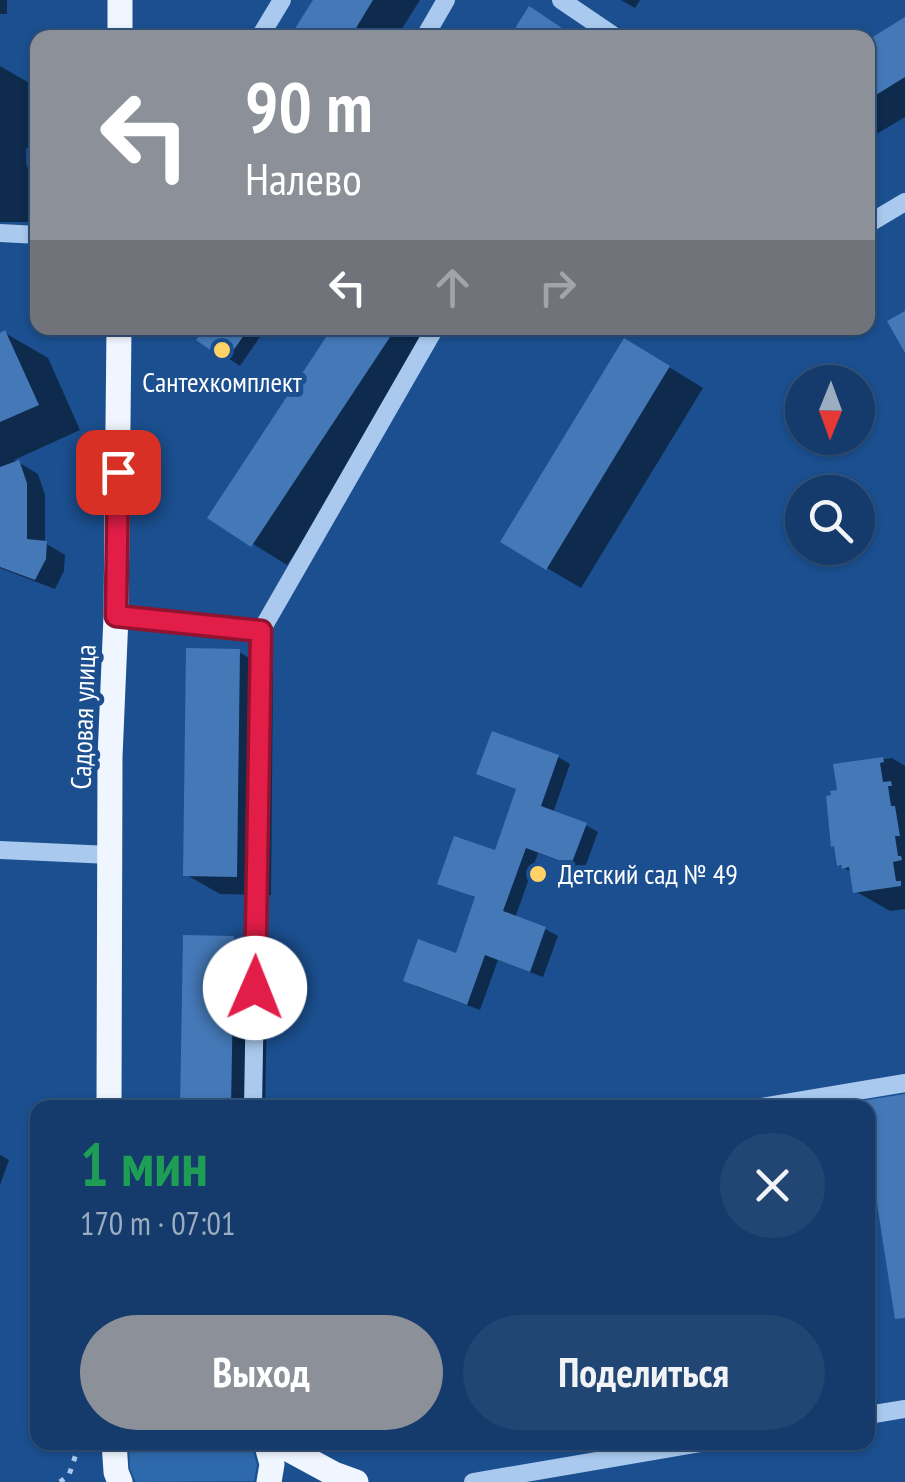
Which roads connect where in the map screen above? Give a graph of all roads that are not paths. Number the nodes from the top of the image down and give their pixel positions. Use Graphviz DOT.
graph roads {
  1 [pos="120,0"];
  2 [pos="282,0"];
  3 [pos="446,0"];
  4 [pos="561,0"];
  5 [pos="120,30"];
  6 [pos="265,30"];
  7 [pos="429,30"];
  8 [pos="604,30"];
  9 [pos="905,202"];
  10 [pos="875,220"];
  11 [pos="0,233"];
  12 [pos="30,235"];
  13 [pos="119,335"];
  14 [pos="430,335"];
  15 [pos="116,616"];
  16 [pos="261,631"];
  17 [pos="0,850"];
  18 [pos="110,855"];
  19 [pos="905,1083"];
  20 [pos="109,1100"];
  21 [pos="253,1100"];
  22 [pos="804,1100"];
  23 [pos="905,1409"];
  24 [pos="875,1414"];
  25 [pos="114,1450"];
  26 [pos="268,1450"];
  27 [pos="289,1450"];
  28 [pos="660,1450"];
  29 [pos="116,1479"];
  30 [pos="269,1482"];
  31 [pos="356,1482"];
  32 [pos="473,1482"];
  1 -- 5 [label="main road"];
  2 -- 6 [label="street"];
  3 -- 7 [label="street"];
  4 -- 8 [label="street"];
  9 -- 10 [label="street"];
  11 -- 12 [label="street"];
  13 -- 15 [label="main road, Садовая улица"];
  14 -- 16 [label="street"];
  15 -- 16 [label="street"];
  15 -- 18 [label="main road, Садовая улица"];
  16 -- 21 [label="street"];
  17 -- 18 [label="street"];
  18 -- 20 [label="main road, Садовая улица"];
  19 -- 22 [label="street"];
  23 -- 24 [label="street"];
  25 -- 29 [label="main road"];
  26 -- 30 [label="main road"];
  27 -- 31 [label="main road"];
  28 -- 32 [label="street"];
}
